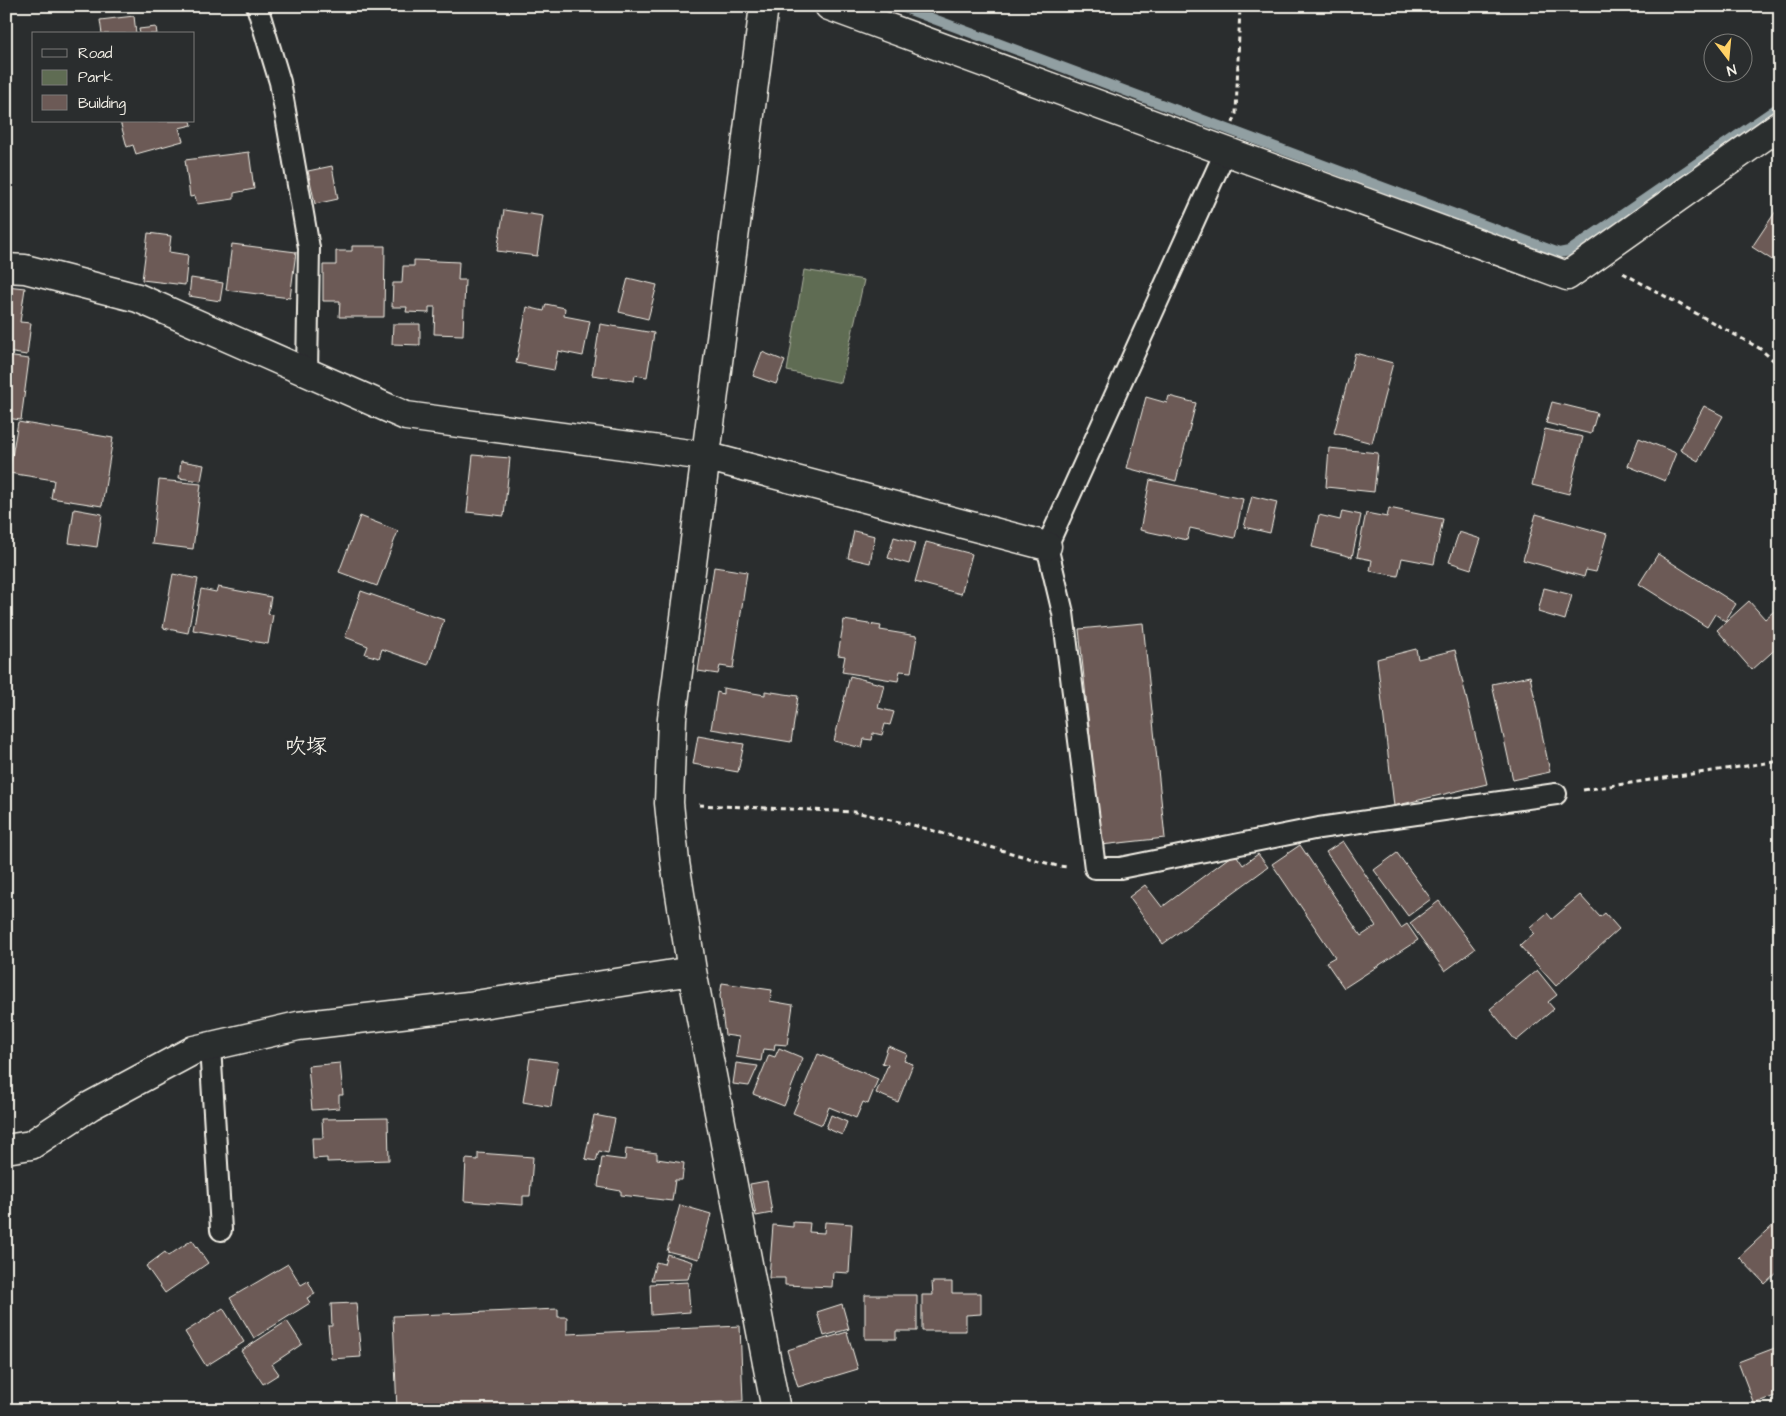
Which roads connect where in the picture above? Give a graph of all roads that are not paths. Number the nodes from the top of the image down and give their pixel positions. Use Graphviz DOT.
graph roads {
  1 [pos="257,6"];
  2 [pos="764,6"];
  3 [pos="829,6"];
  4 [pos="1780,125"];
  5 [pos="1226,150"];
  6 [pos="6,268"];
  7 [pos="307,373"];
  8 [pos="705,456"];
  9 [pos="1047,546"];
  10 [pos="1556,794"];
  11 [pos="692,971"];
  12 [pos="210,1046"];
  13 [pos="6,1149"];
  14 [pos="221,1230"];
  15 [pos="776,1410"];
  1 -- 7 [label="lane"];
  2 -- 8 [label="street"];
  3 -- 5 [label="street"];
  4 -- 5 [label="street"];
  5 -- 9 [label="lane"];
  6 -- 7 [label="street"];
  7 -- 8 [label="street"];
  8 -- 9 [label="street"];
  8 -- 11 [label="street"];
  9 -- 10 [label="lane"];
  11 -- 12 [label="street"];
  11 -- 15 [label="street"];
  12 -- 13 [label="street"];
  12 -- 14 [label="lane"];
}
